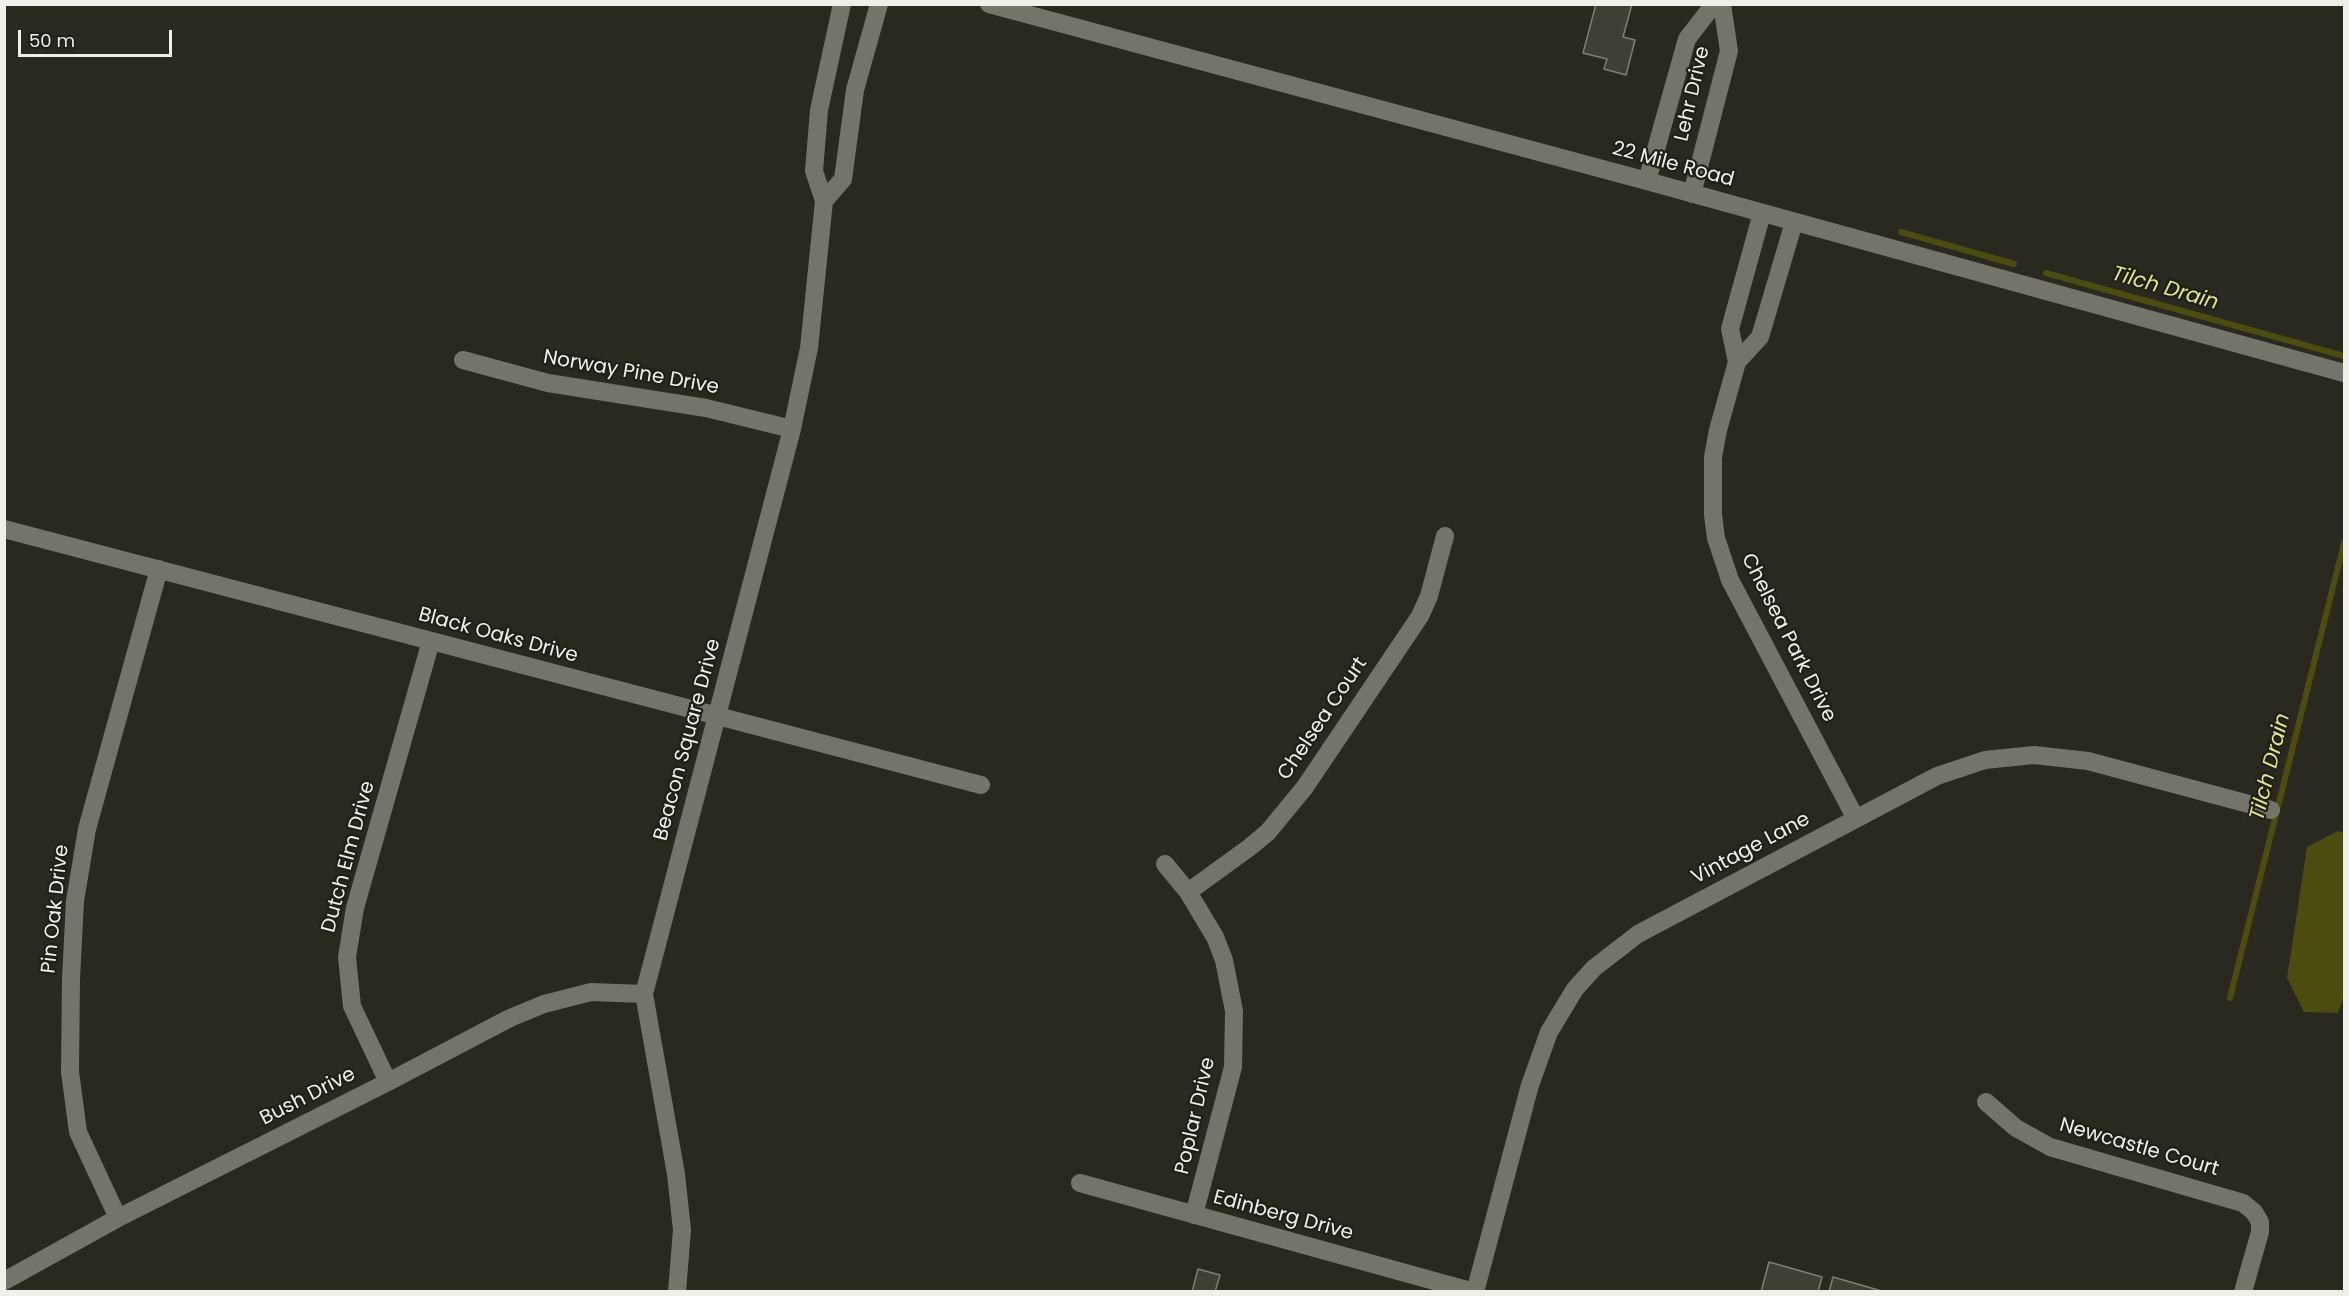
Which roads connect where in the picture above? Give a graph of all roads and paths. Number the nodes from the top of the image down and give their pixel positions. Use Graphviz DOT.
graph roads {
  1 [pos="842,4"];
  2 [pos="879,4"];
  3 [pos="989,4"];
  4 [pos="1714,4"];
  5 [pos="1722,4"];
  6 [pos="1647,181"];
  7 [pos="1692,194"];
  8 [pos="824,201"];
  9 [pos="1762,213"];
  10 [pos="1794,222"];
  11 [pos="463,360"];
  12 [pos="1737,362"];
  13 [pos="2344,373"];
  14 [pos="792,429"];
  15 [pos="4,529"];
  16 [pos="1445,536"];
  17 [pos="159,569"];
  18 [pos="431,641"];
  19 [pos="718,718"];
  20 [pos="981,785"];
  21 [pos="2271,810"];
  22 [pos="1856,819"];
  23 [pos="1165,864"];
  24 [pos="1188,892"];
  25 [pos="644,994"];
  26 [pos="388,1082"];
  27 [pos="1986,1102"];
  28 [pos="1080,1184"];
  29 [pos="1194,1215"];
  30 [pos="118,1218"];
  31 [pos="4,1281"];
  32 [pos="677,1292"];
  33 [pos="1474,1292"];
  34 [pos="2243,1292"];
  1 -- 8 [label="street, Beacon Square Drive"];
  2 -- 8 [label="street"];
  3 -- 6 [label="street, 22 Mile Road"];
  4 -- 6 [label="street, Lehr Drive"];
  5 -- 7 [label="street, Lehr Drive"];
  6 -- 7 [label="street, 22 Mile Road"];
  7 -- 9 [label="street, 22 Mile Road"];
  8 -- 14 [label="street, Beacon Square Drive"];
  9 -- 10 [label="street, 22 Mile Road"];
  9 -- 12 [label="street, Chelsea Park Drive"];
  10 -- 12 [label="street, Chelsea Park Drive"];
  10 -- 13 [label="street, 22 Mile Road"];
  11 -- 14 [label="street, Norway Pine Drive"];
  12 -- 22 [label="street, Chelsea Park Drive"];
  14 -- 19 [label="street, Beacon Square Drive"];
  15 -- 17 [label="street, Black Oaks Drive"];
  16 -- 24 [label="street, Chelsea Court"];
  17 -- 18 [label="street, Black Oaks Drive"];
  17 -- 30 [label="street, Pin Oak Drive"];
  18 -- 19 [label="street, Black Oaks Drive"];
  18 -- 26 [label="street, Dutch Elm Drive"];
  19 -- 20 [label="street, Black Oaks Drive"];
  19 -- 25 [label="street, Beacon Square Drive"];
  21 -- 22 [label="street, Vintage Lane"];
  22 -- 33 [label="street, Vintage Lane"];
  23 -- 24 [label="street, Poplar Drive"];
  24 -- 29 [label="street, Poplar Drive"];
  25 -- 26 [label="street, Bush Drive"];
  25 -- 32 [label="street, Beacon Square Drive"];
  26 -- 30 [label="street, Bush Drive"];
  27 -- 34 [label="street, Newcastle Court"];
  28 -- 29 [label="street, Edinberg Drive"];
  29 -- 33 [label="street, Edinberg Drive"];
  30 -- 31 [label="street, Bush Drive"];
}
